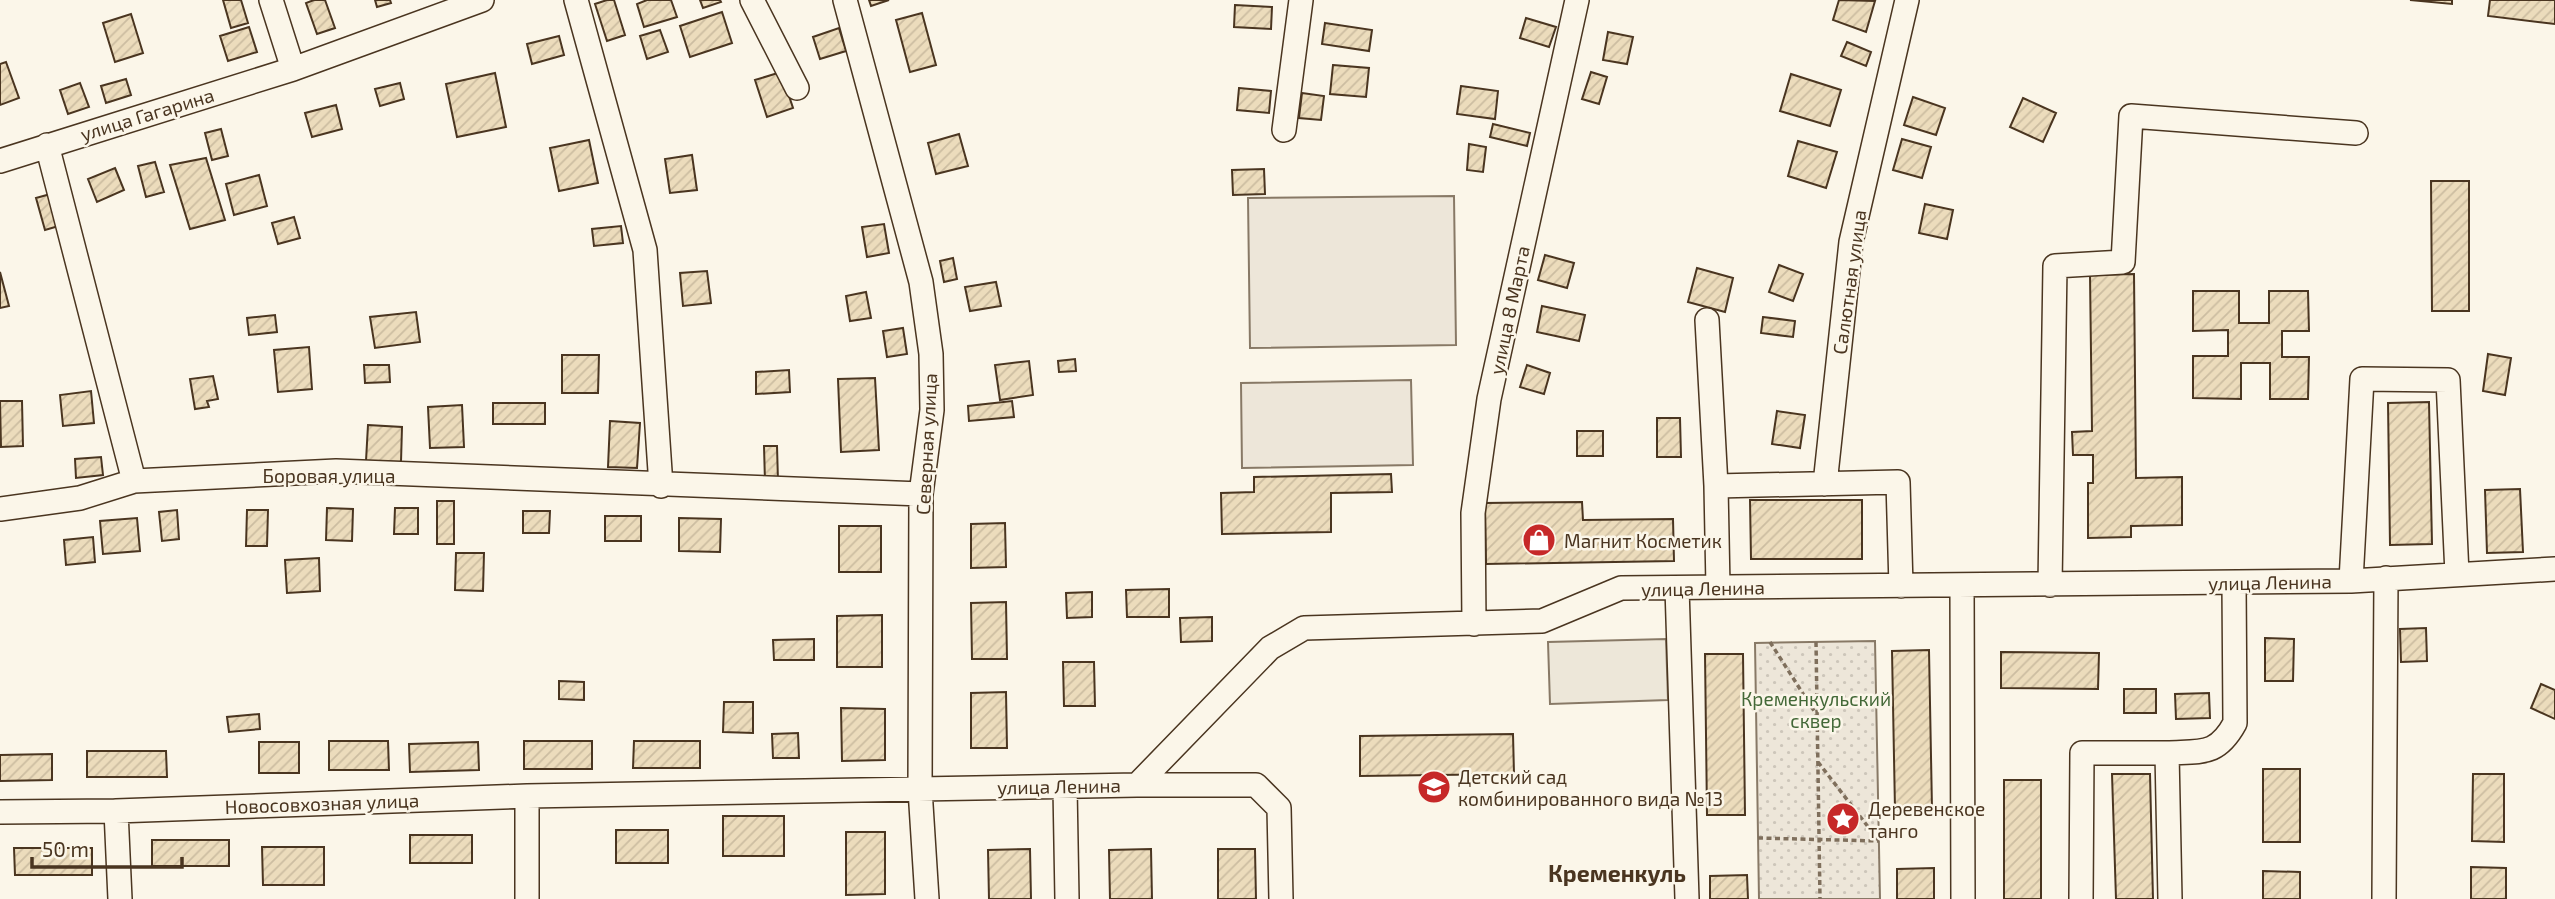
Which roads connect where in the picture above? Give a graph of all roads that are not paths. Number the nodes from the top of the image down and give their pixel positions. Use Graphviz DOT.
graph roads {
  1 [pos="271,0"];
  2 [pos="482,0"];
  3 [pos="576,0"];
  4 [pos="752,0"];
  5 [pos="845,0"];
  6 [pos="1301,0"];
  7 [pos="1577,0"];
  8 [pos="1907,0"];
  9 [pos="293,69"];
  10 [pos="797,88"];
  11 [pos="1284,130"];
  12 [pos="2356,133"];
  13 [pos="47,145"];
  14 [pos="0,160"];
  15 [pos="1707,320"];
  16 [pos="134,481"];
  17 [pos="1825,484"];
  18 [pos="661,486"];
  19 [pos="1716,486"];
  20 [pos="921,495"];
  21 [pos="0,509"];
  22 [pos="2555,569"];
  23 [pos="2457,574"];
  24 [pos="2386,578"];
  25 [pos="2351,581"];
  26 [pos="2234,583"];
  27 [pos="1962,585"];
  28 [pos="2050,585"];
  29 [pos="1900,586"];
  30 [pos="1718,587"];
  31 [pos="1677,588"];
  32 [pos="1474,624"];
  33 [pos="2167,753"];
  34 [pos="1137,785"];
  35 [pos="1065,787"];
  36 [pos="920,789"];
  37 [pos="527,796"];
  38 [pos="116,811"];
  39 [pos="0,812"];
  40 [pos="120,899"];
  41 [pos="527,899"];
  42 [pos="927,899"];
  43 [pos="1067,899"];
  44 [pos="1281,899"];
  45 [pos="1687,899"];
  46 [pos="1963,899"];
  47 [pos="2081,899"];
  48 [pos="2170,899"];
  49 [pos="2384,899"];
  1 -- 9 [label="street"];
  2 -- 9 [label="street, улица Гагарина"];
  3 -- 18 [label="street"];
  4 -- 10 [label="street"];
  5 -- 20 [label="street, Северная улица"];
  6 -- 11 [label="street"];
  7 -- 32 [label="street, улица 8 Марта"];
  8 -- 17 [label="street, Салютная улица"];
  9 -- 13 [label="street, улица Гагарина"];
  12 -- 28 [label="street"];
  13 -- 14 [label="street, улица Гагарина"];
  13 -- 16 [label="street"];
  15 -- 19 [label="street"];
  16 -- 18 [label="street, Боровая улица"];
  16 -- 21 [label="street, Боровая улица"];
  17 -- 19 [label="street"];
  17 -- 29 [label="street"];
  18 -- 20 [label="street, Боровая улица"];
  19 -- 30 [label="street"];
  20 -- 36 [label="street, Северная улица"];
  22 -- 23 [label="street, улица Ленина"];
  23 -- 24 [label="street, улица Ленина"];
  23 -- 25 [label="street"];
  24 -- 25 [label="street, улица Ленина"];
  24 -- 49 [label="street"];
  25 -- 26 [label="street, улица Ленина"];
  26 -- 28 [label="street, улица Ленина"];
  26 -- 33 [label="street"];
  27 -- 28 [label="street, улица Ленина"];
  27 -- 29 [label="street, улица Ленина"];
  27 -- 46 [label="street"];
  29 -- 30 [label="street, улица Ленина"];
  30 -- 31 [label="street, улица Ленина"];
  31 -- 32 [label="street, улица Ленина"];
  31 -- 45 [label="street"];
  32 -- 34 [label="street, улица Ленина"];
  33 -- 47 [label="street"];
  33 -- 48 [label="street"];
  34 -- 35 [label="street, улица Ленина"];
  34 -- 44 [label="street"];
  35 -- 36 [label="street, улица Ленина"];
  35 -- 43 [label="street"];
  36 -- 37 [label="street, Новосовхозная улица"];
  36 -- 42 [label="street, Северная улица"];
  37 -- 38 [label="street, Новосовхозная улица"];
  37 -- 41 [label="street"];
  38 -- 39 [label="street, Новосовхозная улица"];
  38 -- 40 [label="street"];
}
